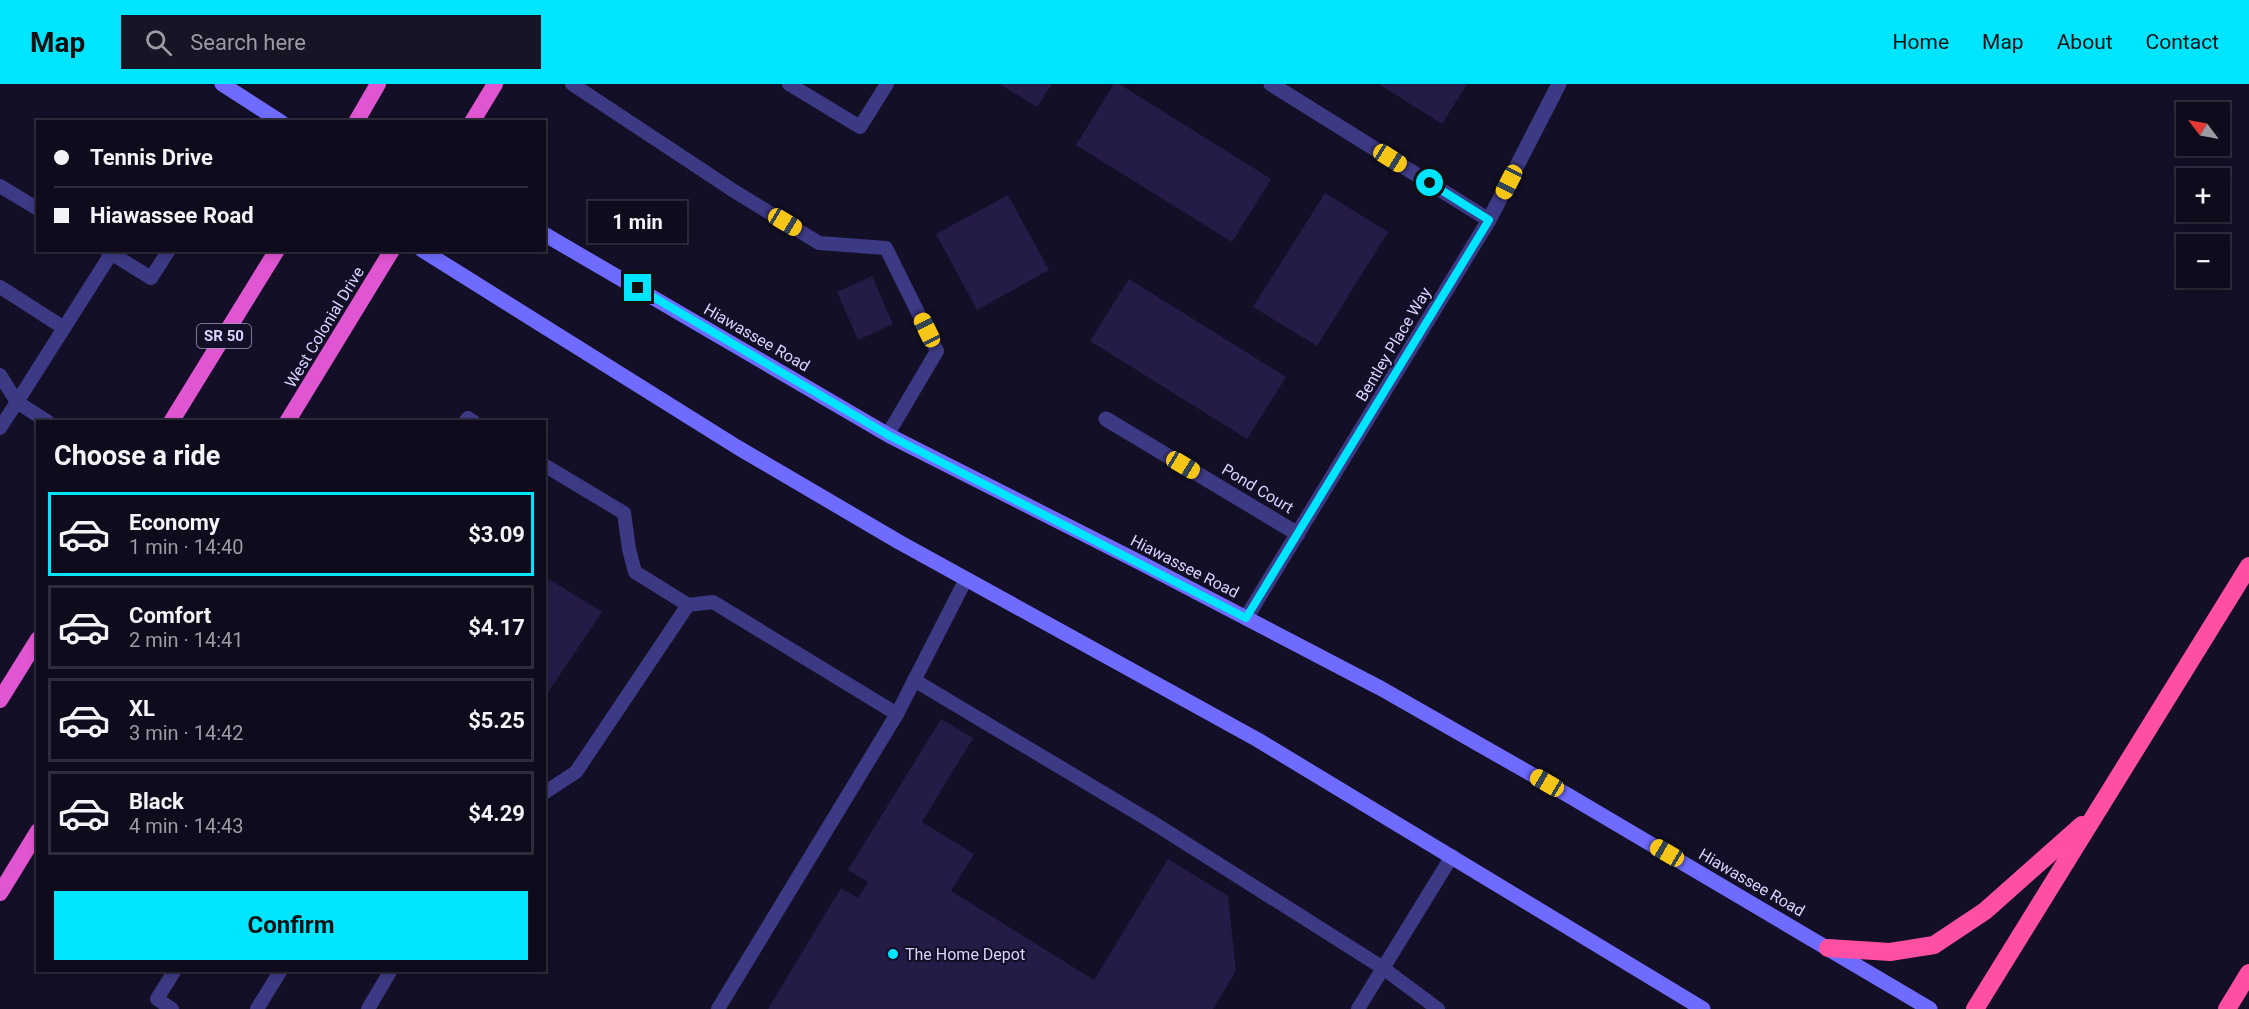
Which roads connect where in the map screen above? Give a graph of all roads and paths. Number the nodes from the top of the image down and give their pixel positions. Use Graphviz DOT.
graph roads {
  1 [pos="222,84"];
  2 [pos="378,84"];
  3 [pos="495,84"];
  4 [pos="572,84"];
  5 [pos="789,84"];
  6 [pos="887,84"];
  7 [pos="1271,84"];
  8 [pos="1559,84"];
  9 [pos="278,120"];
  10 [pos="357,120"];
  11 [pos="473,120"];
  12 [pos="0,186"];
  13 [pos="36,208"];
  14 [pos="1489,220"];
  15 [pos="546,235"];
  16 [pos="108,252"];
  17 [pos="168,252"];
  18 [pos="276,252"];
  19 [pos="391,252"];
  20 [pos="425,252"];
  21 [pos="0,287"];
  22 [pos="64,328"];
  23 [pos="0,375"];
  24 [pos="17,402"];
  25 [pos="1106,419"];
  26 [pos="45,420"];
  27 [pos="172,420"];
  28 [pos="288,420"];
  29 [pos="0,429"];
  30 [pos="888,434"];
  31 [pos="546,466"];
  32 [pos="1299,534"];
  33 [pos="2249,566"];
  34 [pos="966,579"];
  35 [pos="688,605"];
  36 [pos="1246,618"];
  37 [pos="36,642"];
  38 [pos="914,680"];
  39 [pos="0,700"];
  40 [pos="897,714"];
  41 [pos="546,793"];
  42 [pos="2097,812"];
  43 [pos="36,834"];
  44 [pos="1452,855"];
  45 [pos="0,893"];
  46 [pos="1828,948"];
  47 [pos="1383,968"];
  48 [pos="174,972"];
  49 [pos="280,972"];
  50 [pos="390,972"];
  51 [pos="2249,973"];
  52 [pos="172,1009"];
  53 [pos="257,1009"];
  54 [pos="368,1009"];
  55 [pos="718,1009"];
  56 [pos="1358,1009"];
  57 [pos="1438,1009"];
  58 [pos="1703,1009"];
  59 [pos="1930,1009"];
  60 [pos="1975,1009"];
  61 [pos="2227,1009"];
  1 -- 9 [label="main road"];
  2 -- 10 [label="highway"];
  3 -- 11 [label="highway"];
  4 -- 30 [label="lane"];
  5 -- 6 [label="lane"];
  7 -- 14 [label="street"];
  8 -- 14 [label="street, Bentley Place Way"];
  12 -- 13 [label="lane"];
  14 -- 32 [label="street, Bentley Place Way"];
  15 -- 30 [label="main road, Hiawassee Road"];
  16 -- 17 [label="lane"];
  16 -- 22 [label="lane"];
  18 -- 27 [label="highway, SR 50"];
  19 -- 28 [label="highway, West Colonial Drive"];
  20 -- 34 [label="main road"];
  21 -- 22 [label="lane"];
  22 -- 24 [label="lane"];
  23 -- 24 [label="lane"];
  24 -- 26 [label="lane"];
  24 -- 29 [label="lane"];
  25 -- 32 [label="street, Pond Court"];
  30 -- 36 [label="main road, Hiawassee Road"];
  31 -- 35 [label="lane"];
  32 -- 36 [label="street, Bentley Place Way"];
  33 -- 42 [label="highway"];
  34 -- 38 [label="lane"];
  34 -- 44 [label="main road"];
  35 -- 40 [label="lane"];
  35 -- 41 [label="lane"];
  36 -- 46 [label="main road, Hiawassee Road"];
  37 -- 39 [label="highway"];
  38 -- 40 [label="lane"];
  38 -- 47 [label="lane"];
  40 -- 55 [label="lane"];
  42 -- 46 [label="highway"];
  42 -- 60 [label="highway"];
  43 -- 45 [label="highway"];
  44 -- 47 [label="lane"];
  44 -- 58 [label="main road"];
  46 -- 59 [label="main road, Hiawassee Road"];
  47 -- 56 [label="lane"];
  47 -- 57 [label="lane"];
  48 -- 52 [label="lane"];
  49 -- 53 [label="lane"];
  50 -- 54 [label="lane"];
  51 -- 61 [label="highway"];
}
